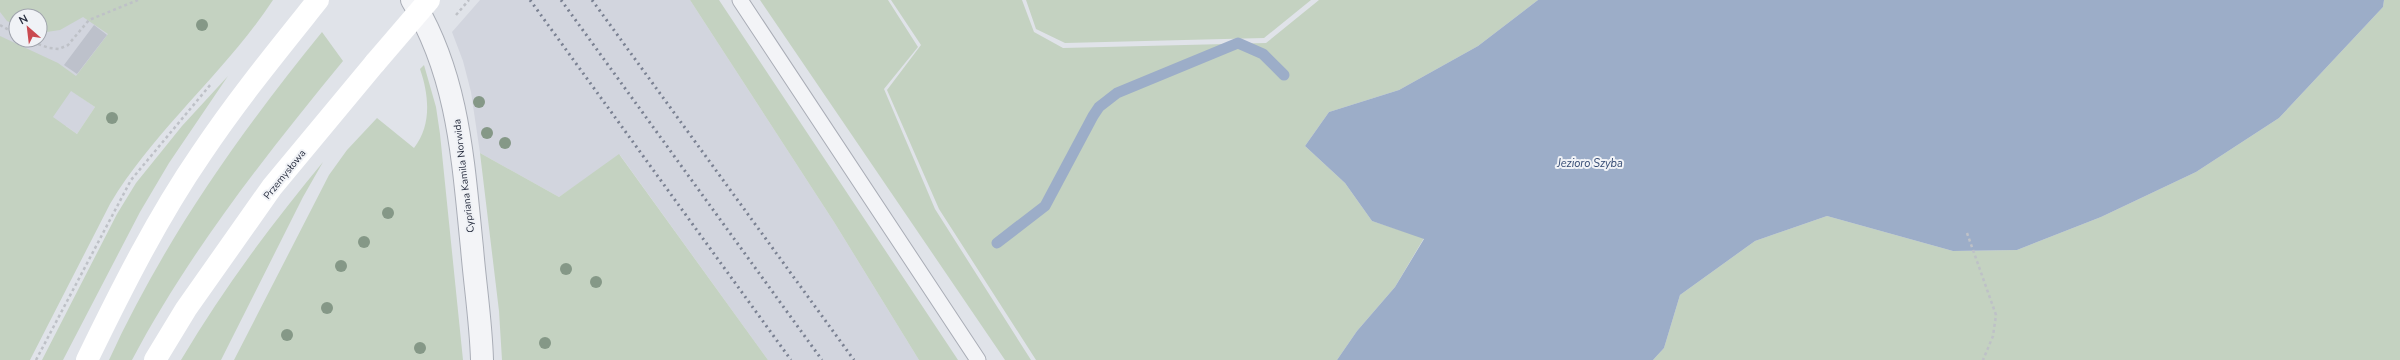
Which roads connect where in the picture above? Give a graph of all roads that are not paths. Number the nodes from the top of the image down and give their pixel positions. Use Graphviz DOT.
graph roads {
  1 [pos="318,0"];
  2 [pos="412,0"];
  3 [pos="429,0"];
  4 [pos="740,0"];
  5 [pos="87,360"];
  6 [pos="155,360"];
  7 [pos="482,360"];
  8 [pos="978,360"];
  1 -- 5 [label="main road"];
  2 -- 7 [label="street, Cypriana Kamila Norwida"];
  3 -- 6 [label="main road, Przemysłowa, bridge"];
  4 -- 8 [label="lane"];
}
